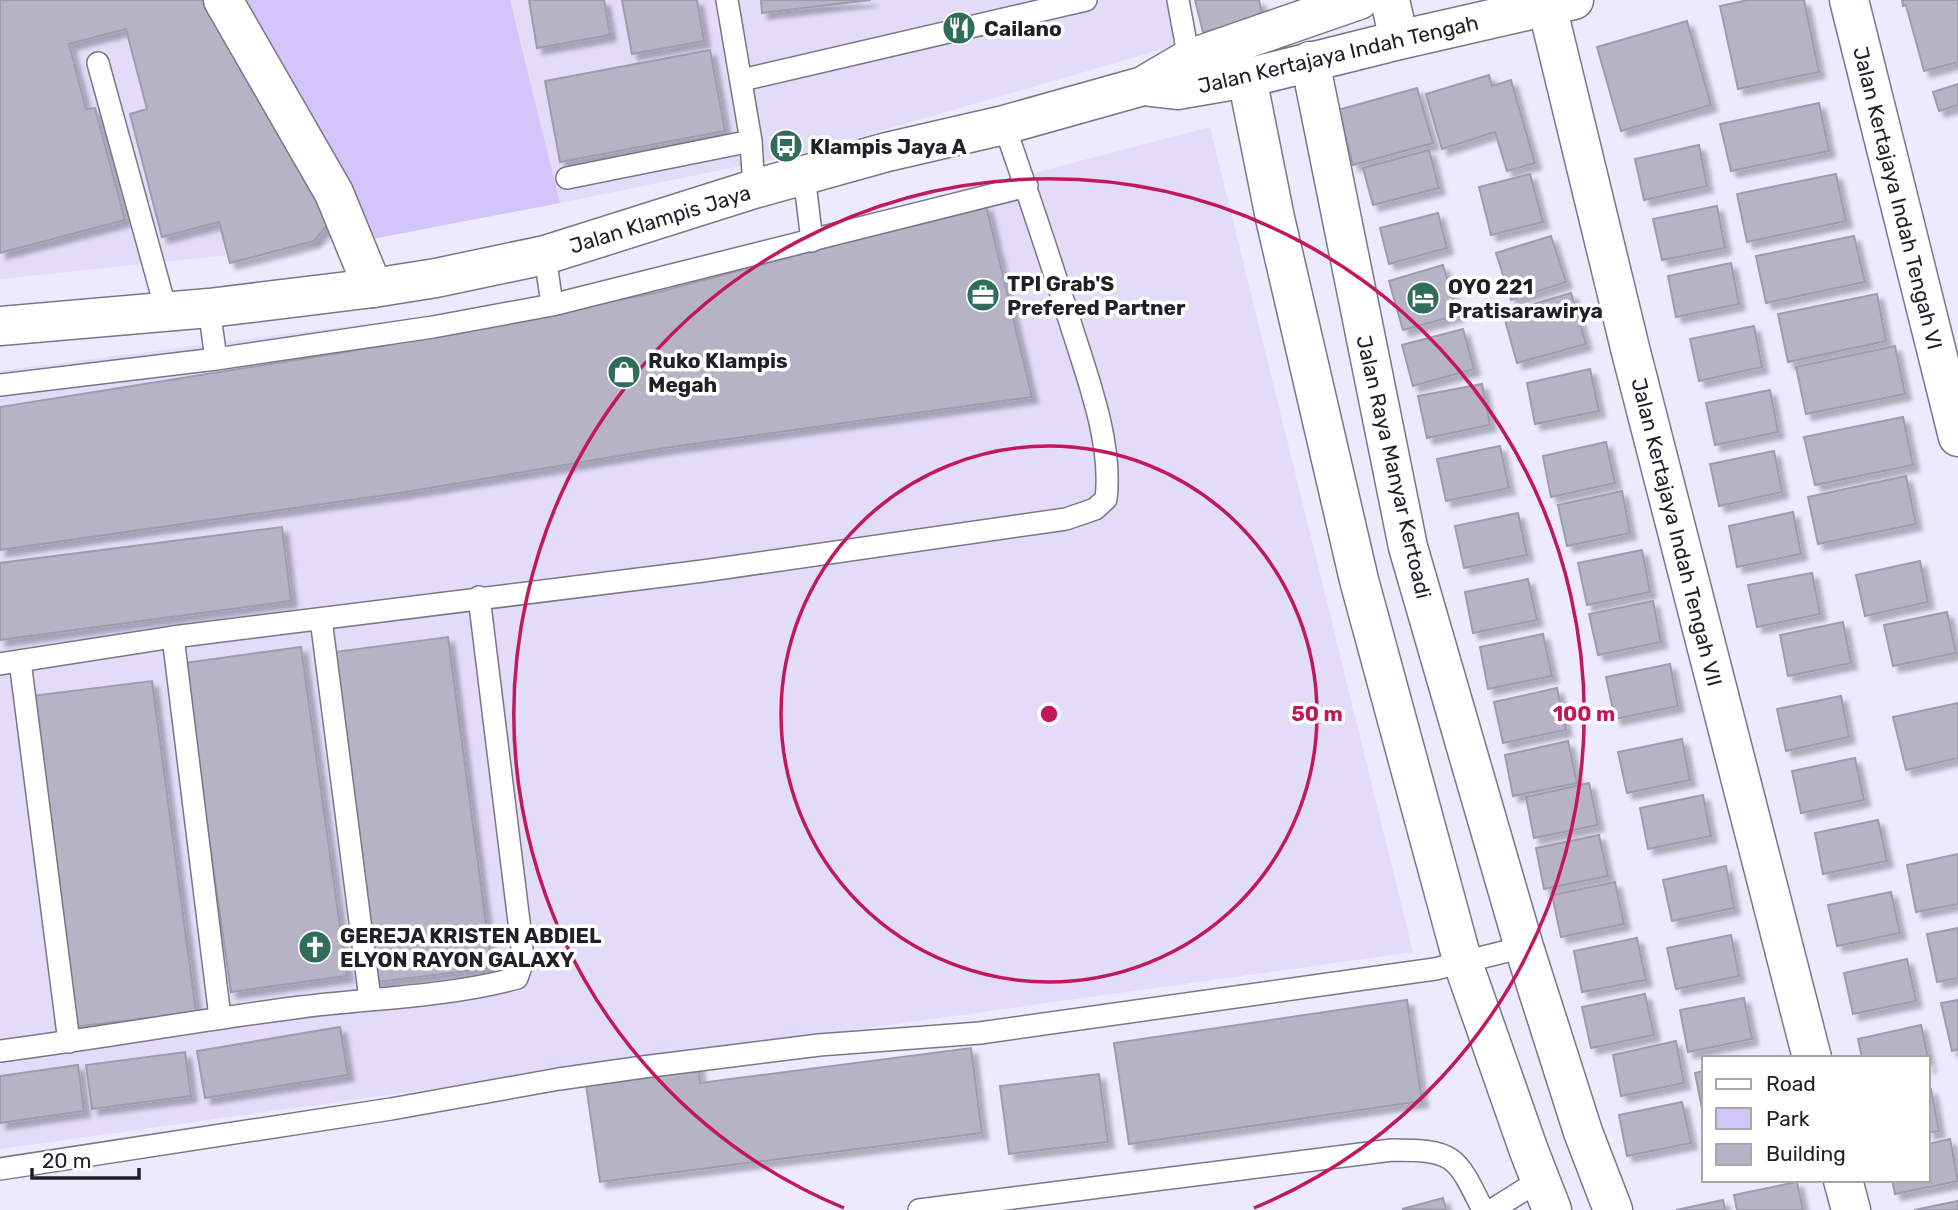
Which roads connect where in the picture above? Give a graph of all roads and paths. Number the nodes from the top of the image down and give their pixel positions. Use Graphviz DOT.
graph roads {
  1 [pos="223,0"];
  2 [pos="727,0"];
  3 [pos="1086,0"];
  4 [pos="1178,0"];
  5 [pos="1359,0"];
  6 [pos="1390,0"];
  7 [pos="1849,0"];
  8 [pos="1560,3"];
  9 [pos="1283,21"];
  10 [pos="1399,40"];
  11 [pos="1189,58"];
  12 [pos="98,63"];
  13 [pos="1279,70"];
  14 [pos="742,80"];
  15 [pos="1143,86"];
  16 [pos="1004,125"];
  17 [pos="751,141"];
  18 [pos="804,175"];
  19 [pos="566,178"];
  20 [pos="1027,186"];
  21 [pos="754,189"];
  22 [pos="812,241"];
  23 [pos="545,255"];
  24 [pos="373,288"];
  25 [pos="552,305"];
  26 [pos="209,308"];
  27 [pos="166,310"];
  28 [pos="0,326"];
  29 [pos="216,359"];
  30 [pos="0,386"];
  31 [pos="1958,437"];
  32 [pos="479,597"];
  33 [pos="321,620"];
  34 [pos="173,636"];
  35 [pos="10,663"];
  36 [pos="1518,949"];
  37 [pos="1471,961"];
  38 [pos="370,999"];
  39 [pos="220,1017"];
  40 [pos="69,1042"];
  41 [pos="0,1051"];
  42 [pos="1811,1056"];
  43 [pos="1554,1159"];
  44 [pos="0,1169"];
  45 [pos="1844,1182"];
  46 [pos="1056,1201"];
  47 [pos="919,1210"];
  48 [pos="1483,1210"];
  49 [pos="1492,1210"];
  50 [pos="1613,1210"];
  51 [pos="1851,1210"];
  1 -- 24 [label="street"];
  2 -- 14 [label="lane"];
  3 -- 14 [label="lane"];
  4 -- 11 [label="lane"];
  5 -- 9 [label="street, Jalan Kertajaya Indah Tengah"];
  6 -- 10 [label="street"];
  7 -- 31 [label="street, Jalan Kertajaya Indah Tengah VI"];
  8 -- 10 [label="street, Jalan Kertajaya Indah Tengah"];
  8 -- 42 [label="street, Jalan Kertajaya Indah Tengah VII"];
  9 -- 11 [label="street, Jalan Klampis Jaya"];
  10 -- 13 [label="street, Jalan Kertajaya Indah Tengah"];
  11 -- 15 [label="street, Jalan Klampis Jaya"];
  12 -- 27 [label="lane"];
  13 -- 15 [label="street, Jalan Kertajaya Indah Tengah"];
  13 -- 36 [label="street, Jalan Raya Manyar Kertoadi"];
  13 -- 37 [label="street, Jalan Raya Manyar Kertoadi"];
  14 -- 17 [label="lane"];
  15 -- 16 [label="street, Jalan Klampis Jaya"];
  16 -- 18 [label="street, Jalan Klampis Jaya"];
  16 -- 20 [label="lane"];
  17 -- 19 [label="lane"];
  17 -- 21 [label="lane"];
  18 -- 21 [label="street, Jalan Klampis Jaya"];
  18 -- 22 [label="lane"];
  20 -- 22 [label="lane"];
  20 -- 32 [label="lane"];
  21 -- 23 [label="street, Jalan Klampis Jaya"];
  22 -- 25 [label="lane"];
  23 -- 24 [label="street, Jalan Klampis Jaya"];
  23 -- 25 [label="lane"];
  24 -- 26 [label="street, Jalan Klampis Jaya"];
  25 -- 29 [label="lane"];
  26 -- 27 [label="street, Jalan Klampis Jaya"];
  26 -- 29 [label="lane"];
  27 -- 28 [label="street, Jalan Klampis Jaya"];
  29 -- 30 [label="lane"];
  32 -- 33 [label="lane"];
  32 -- 38 [label="lane"];
  33 -- 34 [label="lane"];
  33 -- 38 [label="lane"];
  34 -- 35 [label="lane"];
  34 -- 39 [label="lane"];
  35 -- 40 [label="lane"];
  36 -- 37 [label="lane"];
  36 -- 43 [label="street, Jalan Raya Manyar Kertoadi"];
  37 -- 43 [label="street, Jalan Raya Manyar Kertoadi"];
  37 -- 44 [label="lane"];
  38 -- 39 [label="lane"];
  39 -- 40 [label="lane"];
  40 -- 41 [label="lane"];
  43 -- 49 [label="lane"];
  43 -- 50 [label="street, Jalan Raya Manyar Kertoadi"];
  45 -- 51 [label="street"];
  46 -- 47 [label="lane"];
  46 -- 48 [label="lane"];
}
